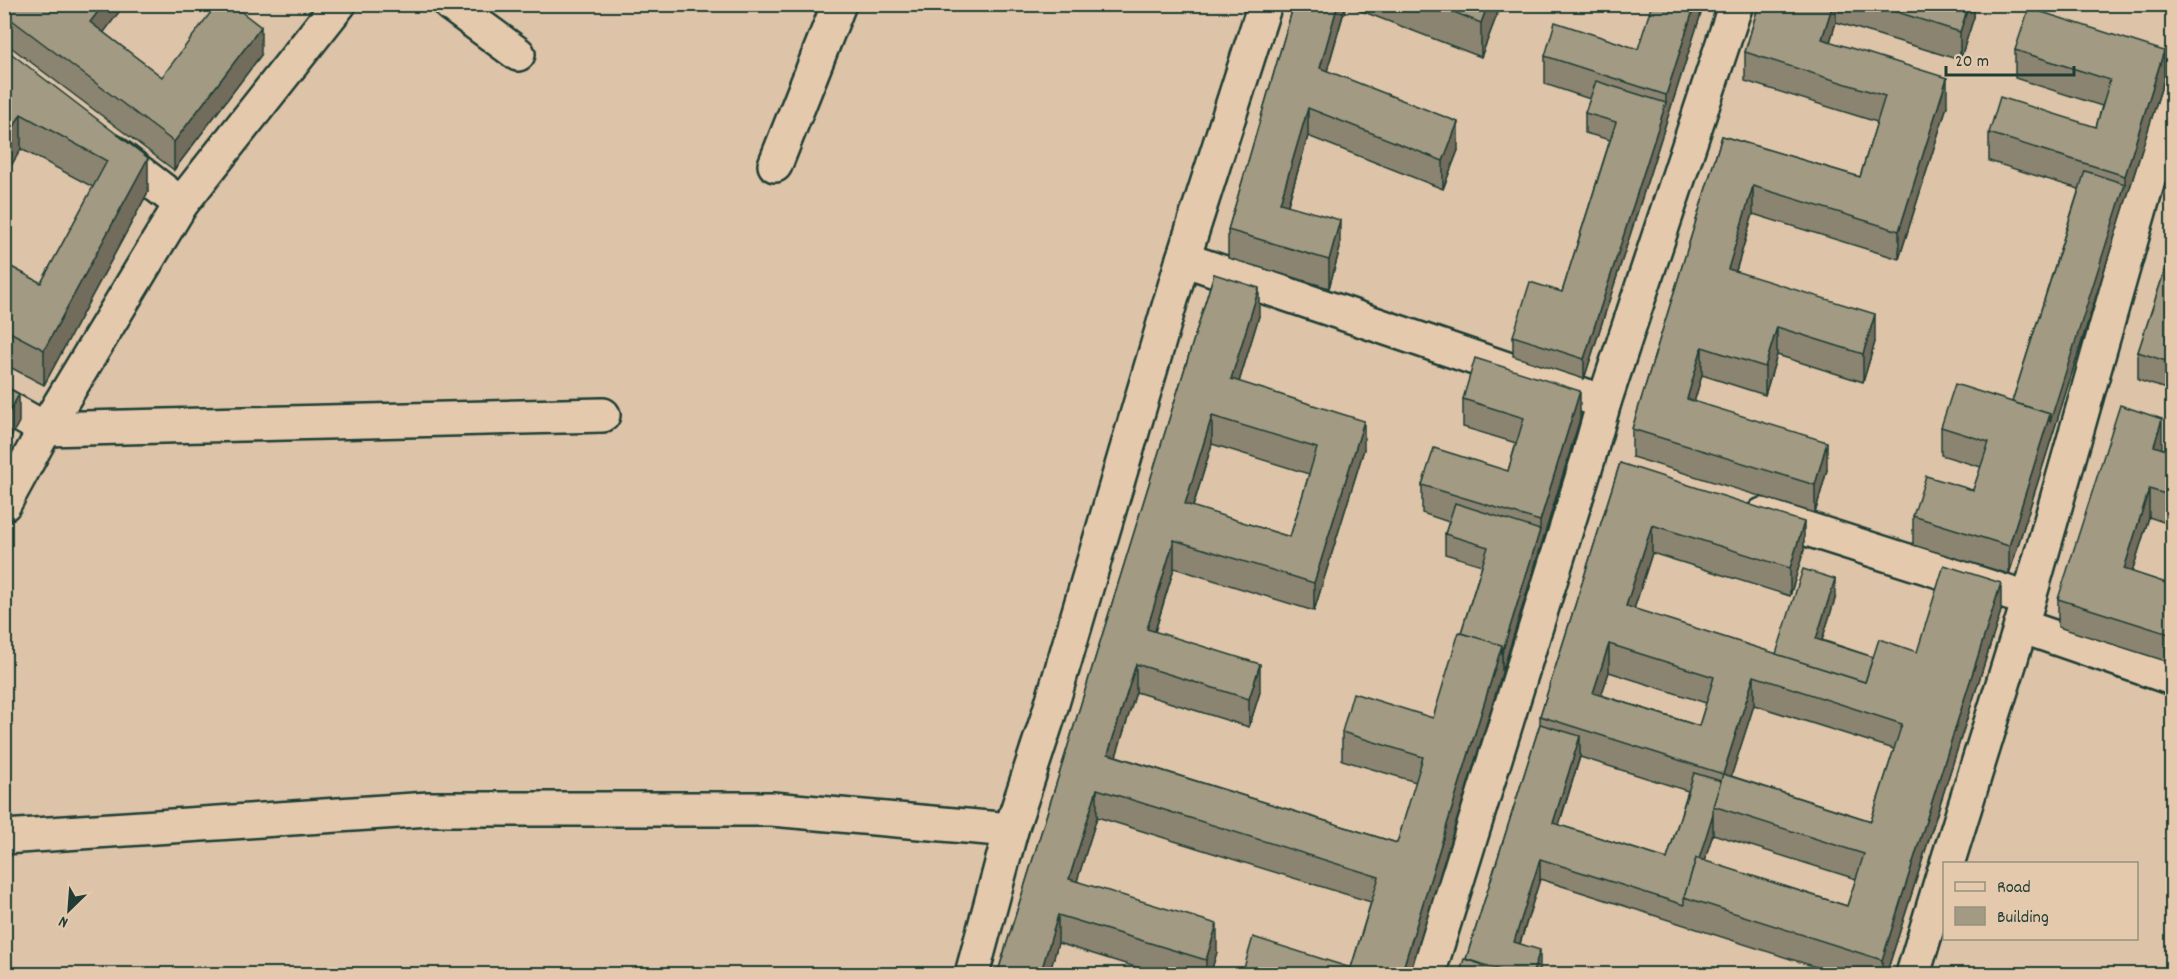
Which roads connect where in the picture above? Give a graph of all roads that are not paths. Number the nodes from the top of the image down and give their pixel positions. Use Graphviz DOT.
graph roads {
  1 [pos="339,4"];
  2 [pos="450,4"];
  3 [pos="839,4"];
  4 [pos="1265,4"];
  5 [pos="1736,4"];
  6 [pos="518,54"];
  7 [pos="2172,96"];
  8 [pos="88,133"];
  9 [pos="775,165"];
  10 [pos="181,204"];
  11 [pos="1183,259"];
  12 [pos="1604,402"];
  13 [pos="4,406"];
  14 [pos="603,415"];
  15 [pos="45,429"];
  16 [pos="4,504"];
  17 [pos="1735,506"];
  18 [pos="2024,613"];
  19 [pos="2172,678"];
  20 [pos="1011,830"];
  21 [pos="4,837"];
  22 [pos="1948,862"];
  23 [pos="1943,875"];
  24 [pos="972,975"];
  25 [pos="1428,975"];
  26 [pos="1913,975"];
  1 -- 10 [label="street"];
  2 -- 6 [label="street"];
  3 -- 9 [label="street"];
  4 -- 11 [label="street"];
  5 -- 12 [label="street"];
  7 -- 18 [label="street"];
  8 -- 10 [label="street"];
  10 -- 15 [label="street"];
  11 -- 12 [label="street"];
  11 -- 20 [label="street"];
  12 -- 25 [label="street"];
  13 -- 15 [label="street"];
  14 -- 15 [label="street"];
  15 -- 16 [label="street"];
  17 -- 18 [label="street"];
  18 -- 19 [label="street"];
  18 -- 22 [label="street"];
  20 -- 21 [label="street"];
  20 -- 24 [label="street"];
  23 -- 26 [label="street"];
}
